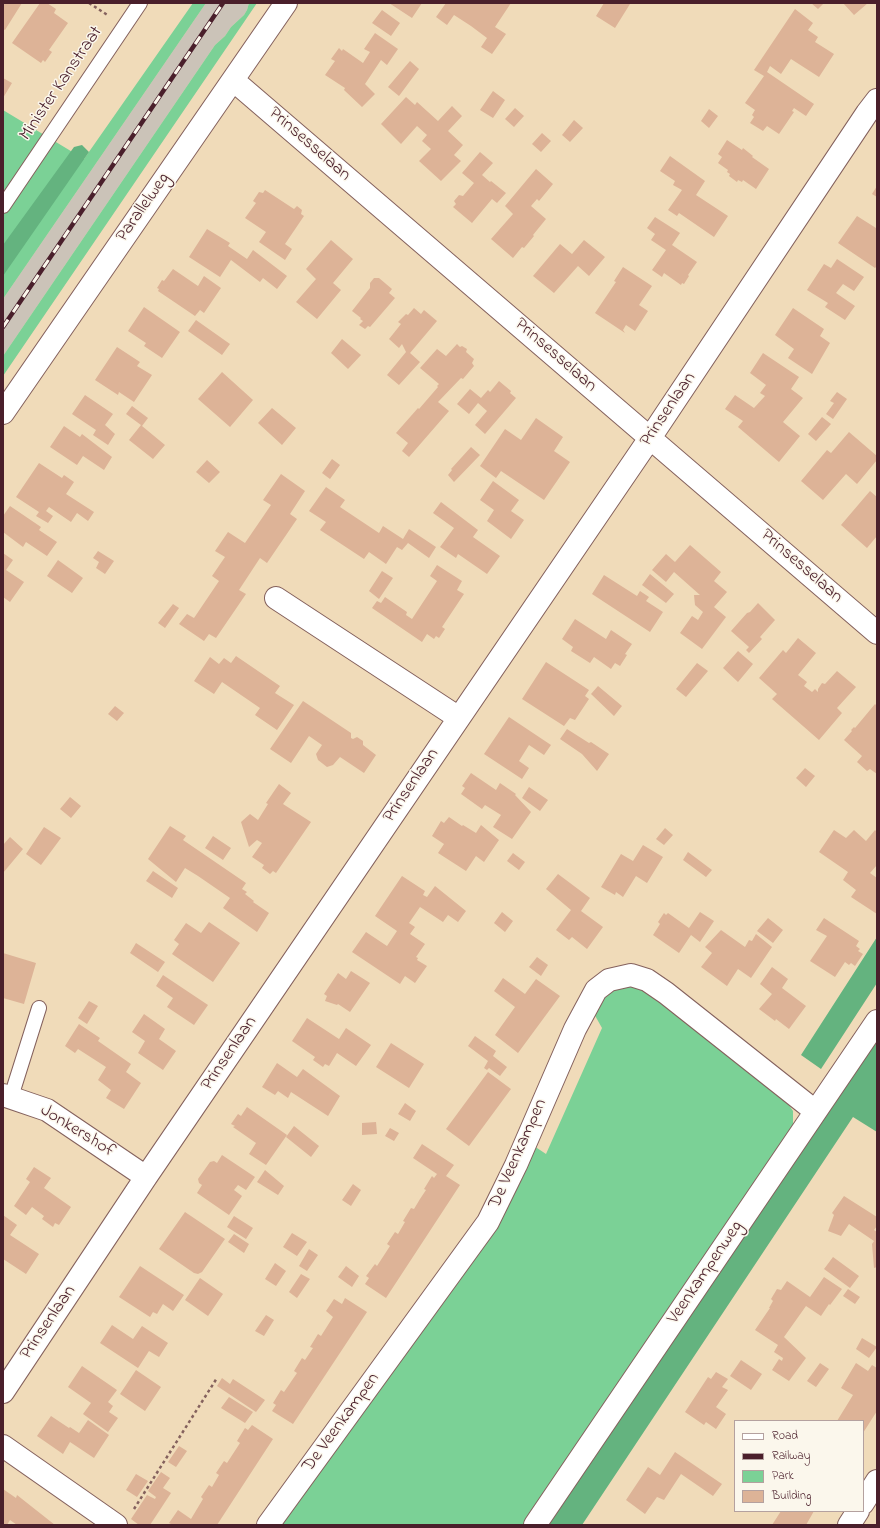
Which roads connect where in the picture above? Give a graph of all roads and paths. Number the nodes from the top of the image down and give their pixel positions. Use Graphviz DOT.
graph roads {
  1 [pos="140,3"];
  2 [pos="286,3"];
  3 [pos="233,80"];
  4 [pos="877,100"];
  5 [pos="3,206"];
  6 [pos="3,412"];
  7 [pos="650,438"];
  8 [pos="276,598"];
  9 [pos="877,633"];
  10 [pos="459,718"];
  11 [pos="39,1008"];
  12 [pos="877,1021"];
  13 [pos="7,1096"];
  14 [pos="815,1111"];
  15 [pos="146,1177"];
  16 [pos="217,1378"];
  17 [pos="3,1392"];
  18 [pos="3,1446"];
  19 [pos="877,1481"];
  20 [pos="864,1501"];
  21 [pos="857,1512"];
  22 [pos="124,1519"];
  23 [pos="268,1525"];
  24 [pos="535,1525"];
  25 [pos="849,1525"];
  1 -- 5 [label="lane, Minister Kanstraat"];
  2 -- 3 [label="street, Parallelweg"];
  3 -- 6 [label="street, Parallelweg"];
  3 -- 7 [label="street, Prinsesselaan"];
  4 -- 7 [label="street, Prinsenlaan"];
  7 -- 9 [label="street, Prinsesselaan"];
  7 -- 10 [label="street, Prinsenlaan"];
  8 -- 10 [label="street"];
  10 -- 15 [label="street, Prinsenlaan"];
  11 -- 13 [label="lane"];
  12 -- 14 [label="street, Veenkampenweg"];
  13 -- 15 [label="street, Jonkershof"];
  14 -- 23 [label="street, De Veenkampen"];
  14 -- 24 [label="street, Veenkampenweg"];
  15 -- 17 [label="street, Prinsenlaan"];
  16 -- 22 [label="path"];
  18 -- 22 [label="street"];
  19 -- 20 [label="street"];
  21 -- 25 [label="street"];
}
